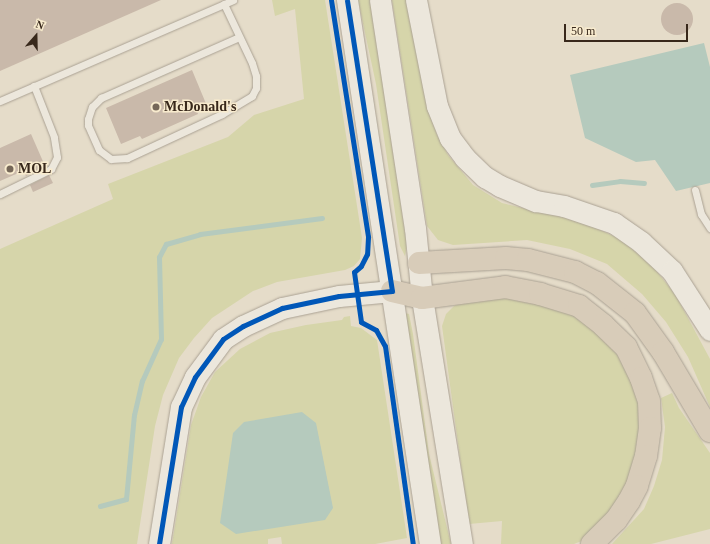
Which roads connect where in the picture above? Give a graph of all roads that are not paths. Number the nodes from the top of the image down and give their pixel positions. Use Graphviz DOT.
graph roads {
  1 [pos="233,0"];
  2 [pos="347,0"];
  3 [pos="380,0"];
  4 [pos="416,0"];
  5 [pos="224,4"];
  6 [pos="239,37"];
  7 [pos="34,86"];
  8 [pos="0,101"];
  9 [pos="695,190"];
  10 [pos="0,194"];
  11 [pos="710,228"];
  12 [pos="419,263"];
  13 [pos="392,291"];
  14 [pos="422,298"];
  15 [pos="710,330"];
  16 [pos="710,431"];
  17 [pos="159,544"];
  18 [pos="430,544"];
  19 [pos="462,544"];
  20 [pos="592,544"];
  1 -- 5 [label="lane"];
  2 -- 13 [label="street"];
  3 -- 12 [label="street"];
  4 -- 15 [label="street"];
  5 -- 6 [label="lane"];
  5 -- 7 [label="lane"];
  6 -- 6 [label="lane"];
  7 -- 8 [label="lane"];
  7 -- 10 [label="lane"];
  9 -- 11 [label="lane"];
  12 -- 13 [label="street"];
  12 -- 14 [label="street"];
  12 -- 16 [label="highway"];
  13 -- 14 [label="highway"];
  13 -- 17 [label="street"];
  13 -- 18 [label="street"];
  14 -- 19 [label="street"];
  14 -- 20 [label="highway"];
}
